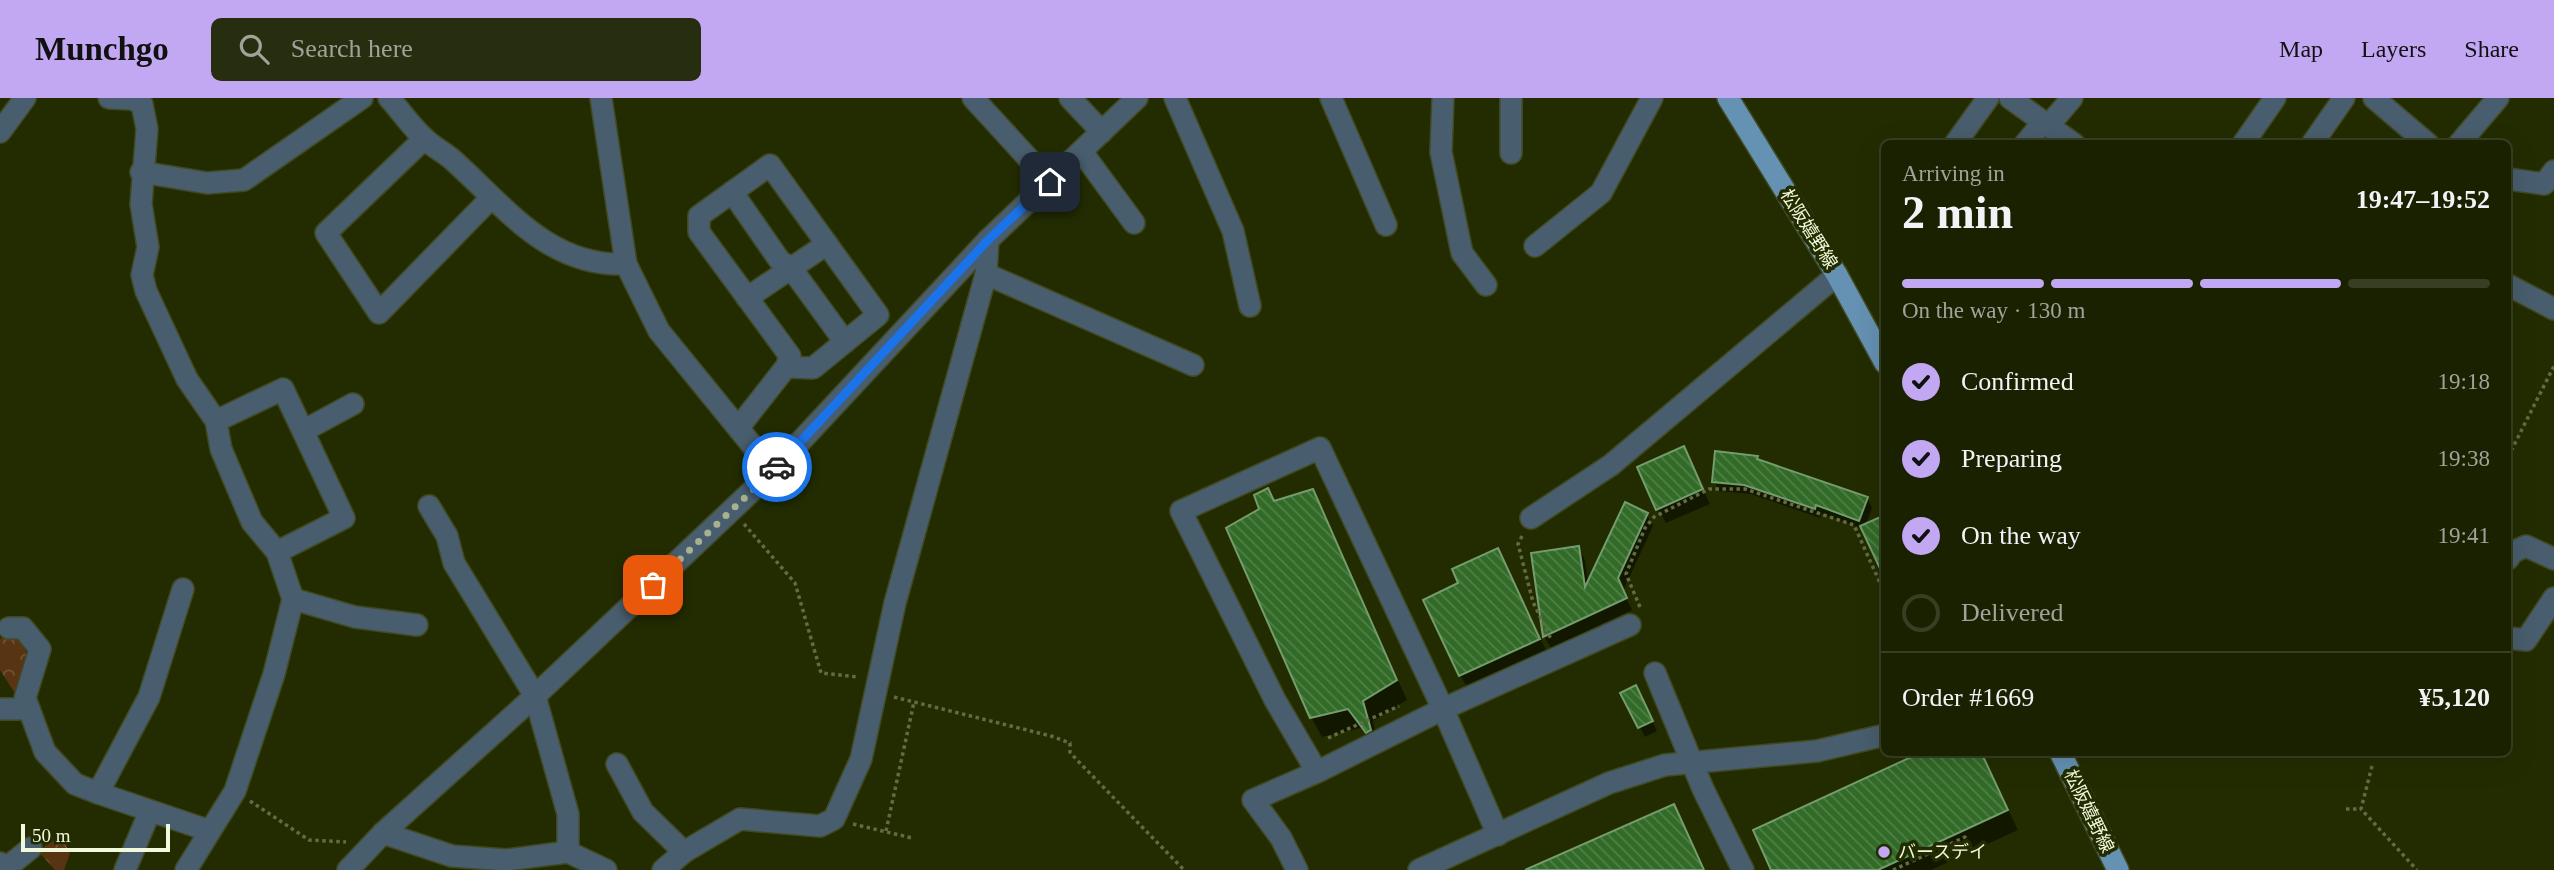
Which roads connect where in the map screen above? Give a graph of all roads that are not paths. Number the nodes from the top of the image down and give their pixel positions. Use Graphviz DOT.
graph roads {
  1 [pos="25,98"];
  2 [pos="108,98"];
  3 [pos="362,98"];
  4 [pos="389,98"];
  5 [pos="601,98"];
  6 [pos="973,98"];
  7 [pos="1069,98"];
  8 [pos="1137,98"];
  9 [pos="1175,98"];
  10 [pos="1331,98"];
  11 [pos="1443,98"];
  12 [pos="1511,98"];
  13 [pos="1652,98"];
  14 [pos="1728,98"];
  15 [pos="1988,98"];
  16 [pos="2010,98"];
  17 [pos="2071,98"];
  18 [pos="2275,98"];
  19 [pos="2344,98"];
  20 [pos="2374,98"];
  21 [pos="2498,98"];
  22 [pos="2046,123"];
  23 [pos="0,132"];
  24 [pos="1102,132"];
  25 [pos="424,139"];
  26 [pos="1958,140"];
  27 [pos="2029,140"];
  28 [pos="2069,140"];
  29 [pos="2246,140"];
  30 [pos="2315,140"];
  31 [pos="2423,140"];
  32 [pos="2462,140"];
  33 [pos="1082,152"];
  34 [pos="1511,153"];
  35 [pos="2554,171"];
  36 [pos="141,172"];
  37 [pos="2511,179"];
  38 [pos="1050,182"];
  39 [pos="733,192"];
  40 [pos="491,198"];
  41 [pos="1134,223"];
  42 [pos="1386,225"];
  43 [pos="988,240"];
  44 [pos="827,244"];
  45 [pos="1535,246"];
  46 [pos="626,264"];
  47 [pos="791,268"];
  48 [pos="986,274"];
  49 [pos="1837,275"];
  50 [pos="1486,285"];
  51 [pos="2511,287"];
  52 [pos="747,298"];
  53 [pos="1250,306"];
  54 [pos="2554,309"];
  55 [pos="845,342"];
  56 [pos="1881,347"];
  57 [pos="1193,365"];
  58 [pos="786,367"];
  59 [pos="353,404"];
  60 [pos="216,421"];
  61 [pos="739,427"];
  62 [pos="303,431"];
  63 [pos="773,471"];
  64 [pos="429,506"];
  65 [pos="1531,518"];
  66 [pos="276,552"];
  67 [pos="2511,555"];
  68 [pos="2554,559"];
  69 [pos="183,589"];
  70 [pos="2554,598"];
  71 [pos="293,599"];
  72 [pos="1636,618"];
  73 [pos="417,625"];
  74 [pos="9,628"];
  75 [pos="2511,638"];
  76 [pos="1655,673"];
  77 [pos="535,696"];
  78 [pos="0,709"];
  79 [pos="29,709"];
  80 [pos="1443,709"];
  81 [pos="1881,736"];
  82 [pos="2062,756"];
  83 [pos="1694,762"];
  84 [pos="617,764"];
  85 [pos="1317,772"];
  86 [pos="99,793"];
  87 [pos="150,811"];
  88 [pos="210,831"];
  89 [pos="383,833"];
  90 [pos="1499,835"];
  91 [pos="31,848"];
  92 [pos="568,852"];
  93 [pos="684,852"];
  94 [pos="0,863"];
  95 [pos="125,870"];
  96 [pos="186,870"];
  97 [pos="348,870"];
  98 [pos="606,870"];
  99 [pos="663,870"];
  100 [pos="1297,870"];
  101 [pos="1419,870"];
  102 [pos="1743,870"];
  103 [pos="2118,870"];
  1 -- 23 [label="street"];
  2 -- 36 [label="street"];
  3 -- 36 [label="street"];
  4 -- 25 [label="street"];
  5 -- 46 [label="street"];
  6 -- 38 [label="street"];
  7 -- 24 [label="street"];
  8 -- 24 [label="street"];
  9 -- 53 [label="street"];
  10 -- 42 [label="street"];
  11 -- 50 [label="street"];
  12 -- 34 [label="street"];
  13 -- 45 [label="street"];
  14 -- 49 [label="main road, 松阪嬉野線"];
  15 -- 26 [label="street"];
  16 -- 22 [label="street"];
  17 -- 22 [label="street"];
  18 -- 29 [label="street"];
  19 -- 30 [label="street"];
  20 -- 31 [label="street"];
  21 -- 32 [label="street"];
  22 -- 27 [label="street"];
  22 -- 28 [label="street"];
  24 -- 33 [label="street"];
  25 -- 40 [label="street"];
  25 -- 40 [label="street"];
  33 -- 38 [label="street"];
  33 -- 41 [label="street"];
  35 -- 37 [label="street"];
  36 -- 60 [label="street"];
  38 -- 43 [label="street"];
  39 -- 44 [label="street"];
  39 -- 47 [label="street"];
  39 -- 52 [label="street"];
  40 -- 46 [label="street"];
  43 -- 48 [label="street"];
  43 -- 63 [label="street"];
  44 -- 47 [label="street"];
  44 -- 55 [label="street"];
  46 -- 61 [label="street"];
  47 -- 52 [label="street"];
  47 -- 55 [label="street"];
  48 -- 57 [label="street"];
  48 -- 93 [label="street"];
  49 -- 56 [label="main road, 松阪嬉野線"];
  49 -- 65 [label="street"];
  51 -- 54 [label="street"];
  52 -- 58 [label="street"];
  55 -- 58 [label="street"];
  58 -- 61 [label="street"];
  59 -- 62 [label="street"];
  60 -- 62 [label="street"];
  60 -- 66 [label="street"];
  61 -- 63 [label="street"];
  62 -- 66 [label="street"];
  63 -- 77 [label="street"];
  64 -- 77 [label="street"];
  66 -- 71 [label="street"];
  67 -- 68 [label="street"];
  69 -- 86 [label="street"];
  70 -- 75 [label="street"];
  71 -- 73 [label="street"];
  71 -- 88 [label="street"];
  72 -- 80 [label="street"];
  74 -- 79 [label="street"];
  76 -- 83 [label="street"];
  77 -- 89 [label="street"];
  77 -- 92 [label="street"];
  78 -- 79 [label="street"];
  79 -- 86 [label="street"];
  80 -- 85 [label="street"];
  80 -- 85 [label="street"];
  80 -- 90 [label="street"];
  81 -- 83 [label="street"];
  82 -- 103 [label="main road, 松阪嬉野線"];
  83 -- 90 [label="street"];
  83 -- 102 [label="street"];
  84 -- 93 [label="street"];
  85 -- 100 [label="street"];
  86 -- 87 [label="street"];
  87 -- 88 [label="street"];
  87 -- 95 [label="street"];
  88 -- 96 [label="street"];
  89 -- 92 [label="street"];
  89 -- 97 [label="street"];
  90 -- 101 [label="street"];
  91 -- 94 [label="street"];
  92 -- 98 [label="street"];
  93 -- 99 [label="street"];
}
